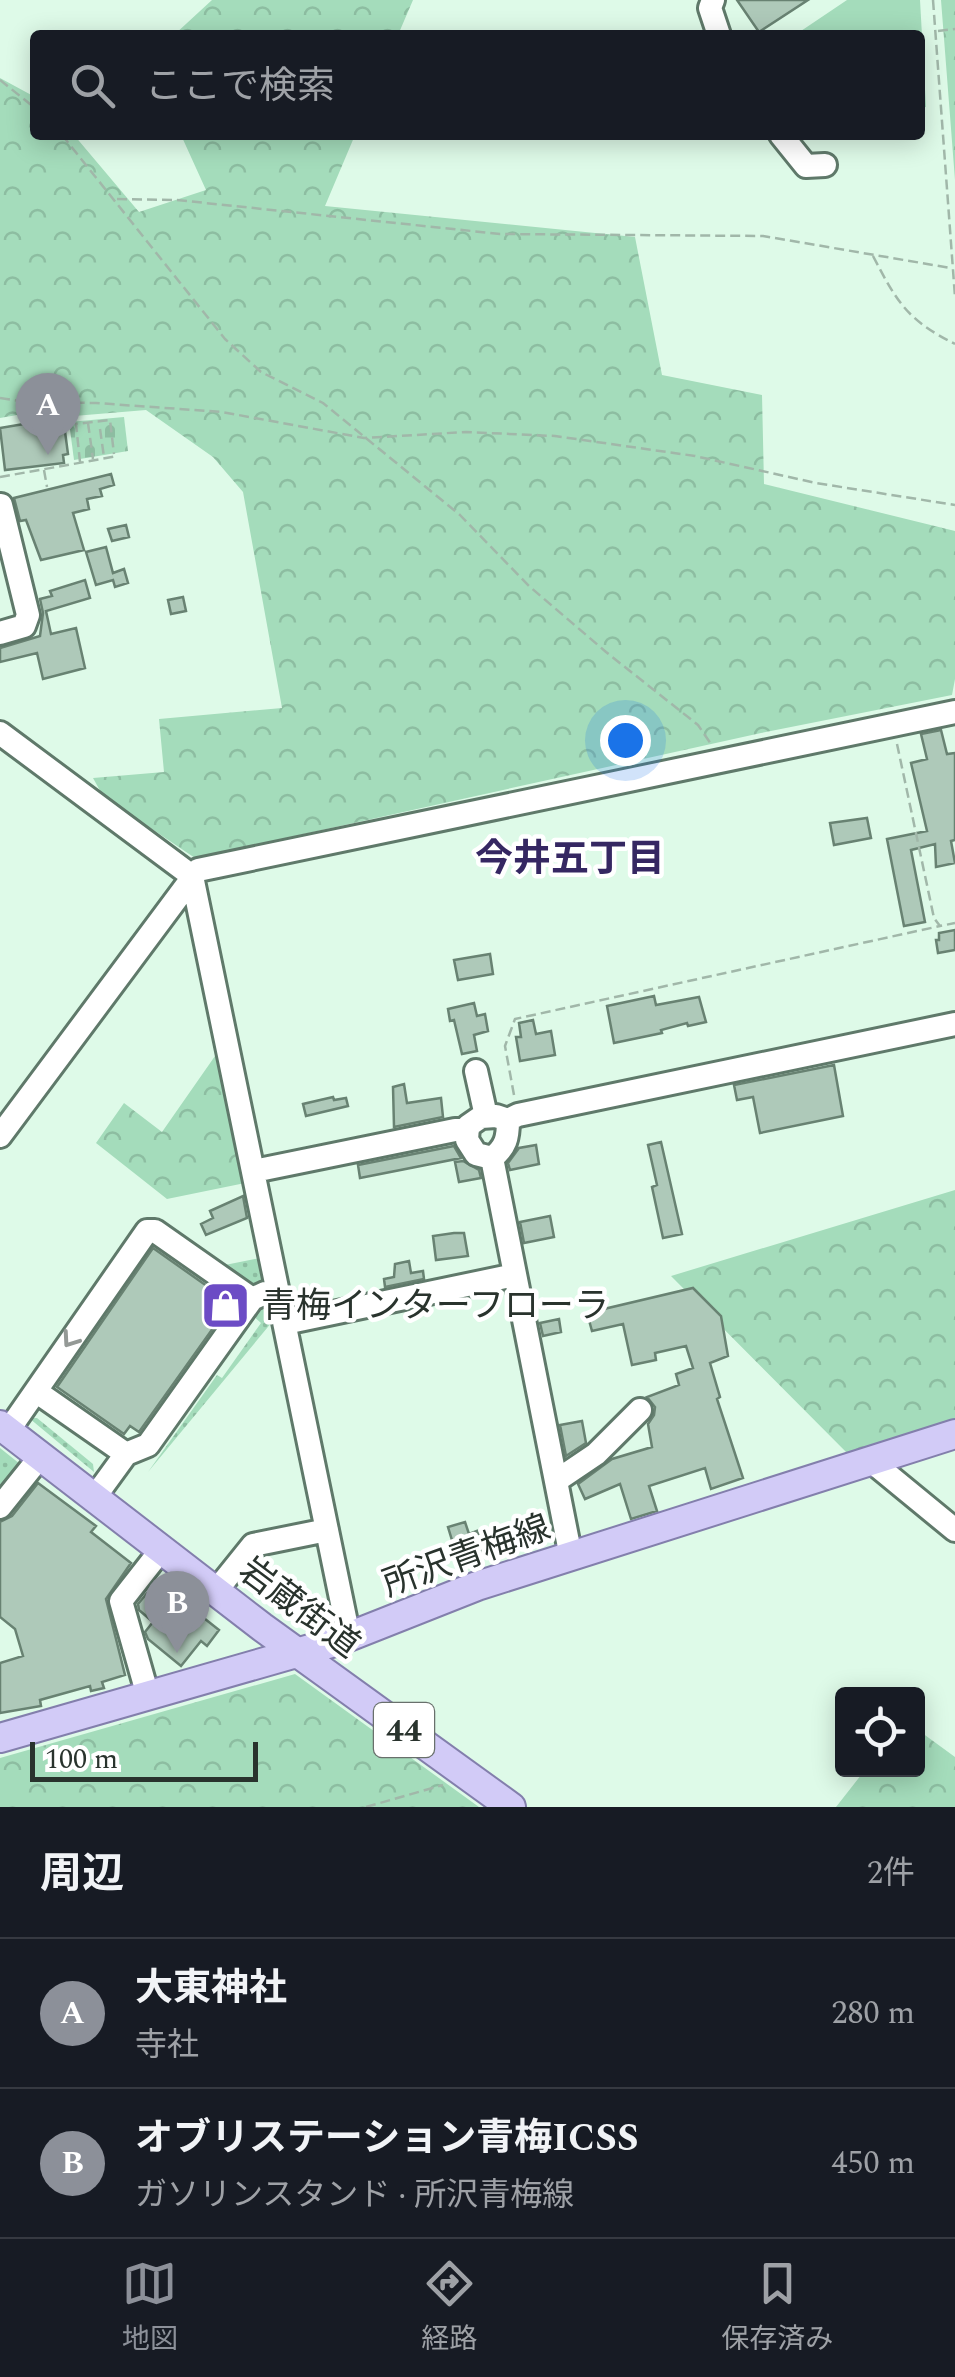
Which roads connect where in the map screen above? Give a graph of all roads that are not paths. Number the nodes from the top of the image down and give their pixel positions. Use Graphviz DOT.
graph roads {
  1 [pos="714,0"];
  2 [pos="717,30"];
  3 [pos="785,140"];
  4 [pos="825,166"];
  5 [pos="1,504"];
  6 [pos="0,633"];
  7 [pos="955,712"];
  8 [pos="0,733"];
  9 [pos="192,876"];
  10 [pos="955,1024"];
  11 [pos="476,1071"];
  12 [pos="495,1120"];
  13 [pos="0,1136"];
  14 [pos="492,1158"];
  15 [pos="254,1171"];
  16 [pos="514,1275"];
  17 [pos="278,1290"];
  18 [pos="252,1299"];
  19 [pos="285,1323"];
  20 [pos="37,1392"];
  21 [pos="640,1410"];
  22 [pos="4,1428"];
  23 [pos="955,1434"];
  24 [pos="126,1454"];
  25 [pos="40,1457"];
  26 [pos="871,1461"];
  27 [pos="556,1480"];
  28 [pos="94,1498"];
  29 [pos="0,1508"];
  30 [pos="327,1530"];
  31 [pos="955,1530"];
  32 [pos="161,1550"];
  33 [pos="571,1557"];
  34 [pos="216,1591"];
  35 [pos="242,1612"];
  36 [pos="349,1636"];
  37 [pos="297,1653"];
  38 [pos="225,1674"];
  39 [pos="148,1696"];
  40 [pos="0,1738"];
  41 [pos="510,1807"];
  1 -- 2 [label="street"];
  3 -- 4 [label="street"];
  5 -- 6 [label="street"];
  7 -- 9 [label="street"];
  8 -- 9 [label="street"];
  9 -- 13 [label="street"];
  9 -- 15 [label="street"];
  10 -- 12 [label="street"];
  11 -- 12 [label="street"];
  12 -- 14 [label="street"];
  12 -- 14 [label="street"];
  12 -- 15 [label="street"];
  14 -- 16 [label="street"];
  15 -- 17 [label="street"];
  16 -- 19 [label="street"];
  16 -- 27 [label="street"];
  17 -- 18 [label="street"];
  17 -- 19 [label="street"];
  18 -- 20 [label="street, one-way"];
  18 -- 24 [label="street"];
  19 -- 30 [label="street"];
  20 -- 22 [label="street"];
  20 -- 24 [label="street"];
  21 -- 27 [label="street"];
  22 -- 25 [label="main road, 岩蔵街道 / 44"];
  23 -- 26 [label="main road, 所沢青梅線"];
  24 -- 28 [label="street"];
  25 -- 28 [label="main road, 岩蔵街道 / 44"];
  25 -- 29 [label="street"];
  26 -- 31 [label="street"];
  26 -- 33 [label="main road, 所沢青梅線"];
  27 -- 33 [label="street"];
  28 -- 32 [label="main road, 岩蔵街道 / 44"];
  30 -- 34 [label="street"];
  30 -- 36 [label="street"];
  32 -- 34 [label="main road, 岩蔵街道 / 44"];
  32 -- 39 [label="street"];
  33 -- 36 [label="main road, 所沢青梅線"];
  34 -- 35 [label="main road, 岩蔵街道 / 44"];
  35 -- 37 [label="main road, 岩蔵街道 / 44"];
  35 -- 38 [label="main road"];
  36 -- 37 [label="main road, 所沢青梅線"];
  37 -- 38 [label="main road, 所沢青梅線"];
  37 -- 41 [label="main road, 岩蔵街道 / 44"];
  38 -- 39 [label="main road, 所沢青梅線"];
  39 -- 40 [label="main road, 所沢青梅線"];
}
